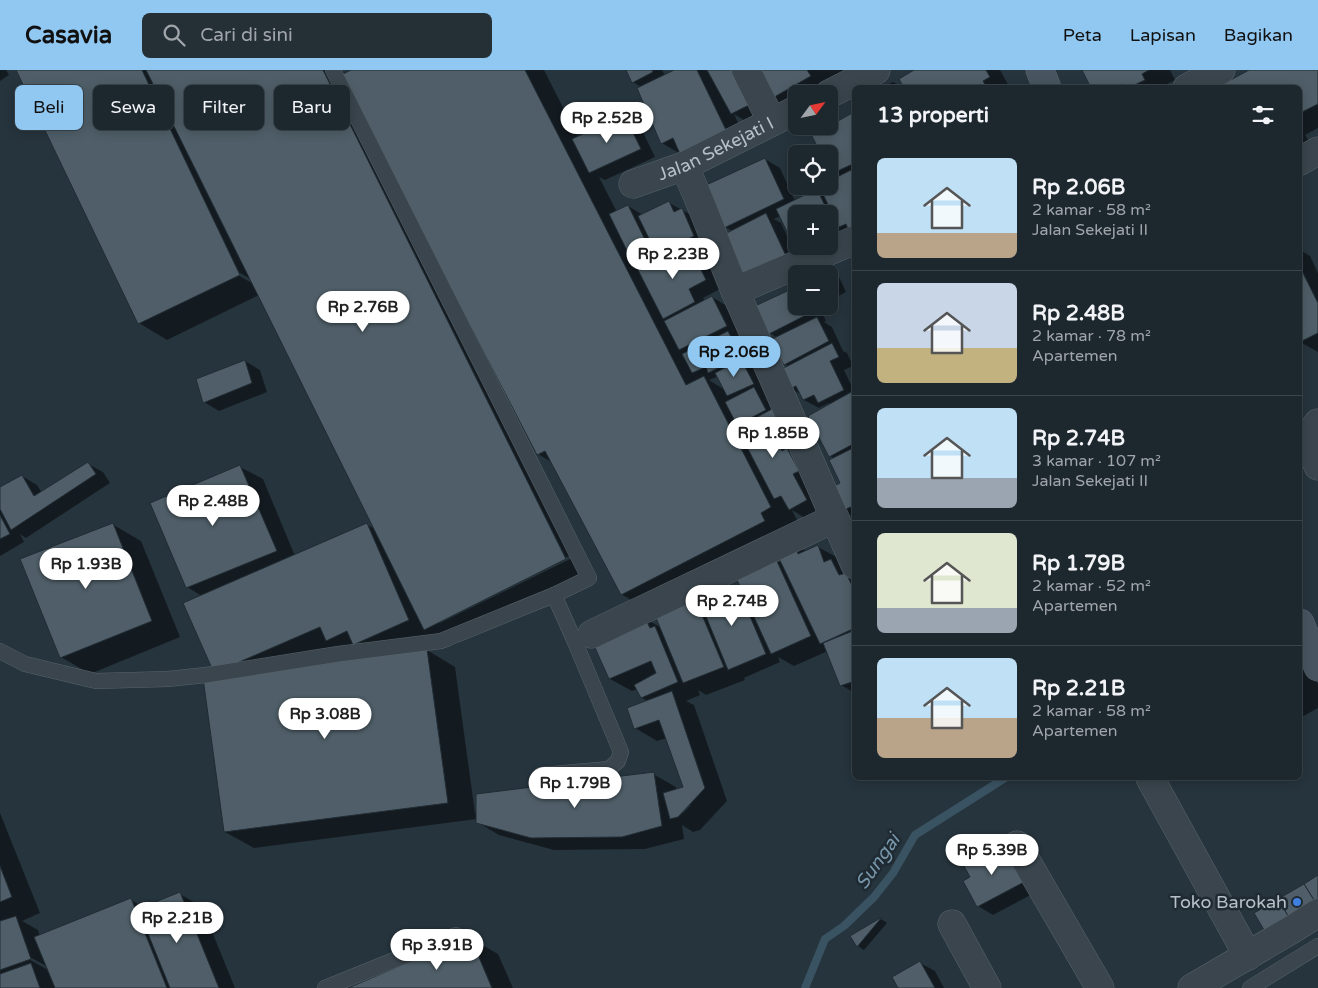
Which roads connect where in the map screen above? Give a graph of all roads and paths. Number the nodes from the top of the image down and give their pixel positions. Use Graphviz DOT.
graph roads {
  1 [pos="333,70"];
  2 [pos="746,70"];
  3 [pos="876,70"];
  4 [pos="1040,70"];
  5 [pos="1221,70"];
  6 [pos="1047,85"];
  7 [pos="1193,85"];
  8 [pos="838,89"];
  9 [pos="788,114"];
  10 [pos="772,122"];
  11 [pos="1318,151"];
  12 [pos="1302,160"];
  13 [pos="684,166"];
  14 [pos="633,184"];
  15 [pos="852,241"];
  16 [pos="735,291"];
  17 [pos="835,518"];
  18 [pos="852,558"];
  19 [pos="554,595"];
  20 [pos="1302,627"];
  21 [pos="592,634"];
  22 [pos="0,651"];
  23 [pos="1316,656"];
  24 [pos="541,775"];
  25 [pos="1151,780"];
  26 [pos="1017,845"];
  27 [pos="1318,913"];
  28 [pos="952,924"];
  29 [pos="456,935"];
  30 [pos="1318,946"];
  31 [pos="1248,956"];
  32 [pos="326,988"];
  33 [pos="987,988"];
  34 [pos="1100,988"];
  35 [pos="1192,988"];
  36 [pos="1250,988"];
  1 -- 19 [label="lane"];
  2 -- 10 [label="street"];
  3 -- 8 [label="street"];
  4 -- 6 [label="street"];
  5 -- 7 [label="street"];
  9 -- 10 [label="street, Jalan Sekejati I"];
  10 -- 13 [label="street, Jalan Sekejati I"];
  11 -- 12 [label="street"];
  13 -- 14 [label="street, Jalan Sekejati I"];
  13 -- 16 [label="street"];
  15 -- 16 [label="street"];
  16 -- 17 [label="street"];
  17 -- 18 [label="street"];
  17 -- 21 [label="street"];
  19 -- 22 [label="lane"];
  19 -- 24 [label="lane"];
  20 -- 23 [label="street"];
  25 -- 31 [label="street"];
  26 -- 34 [label="street"];
  27 -- 31 [label="street"];
  28 -- 33 [label="street"];
  29 -- 32 [label="lane"];
  30 -- 36 [label="lane"];
  31 -- 35 [label="street"];
}
